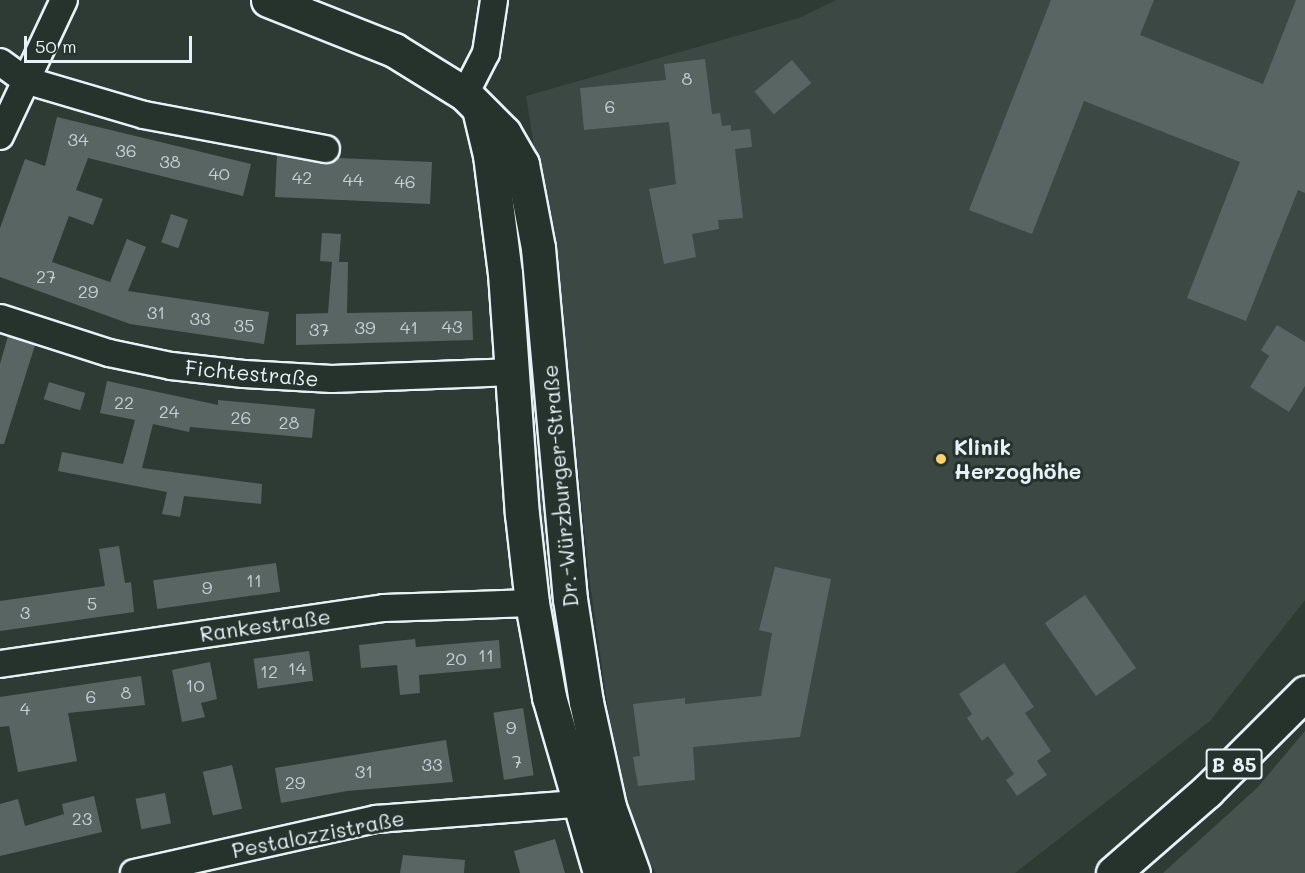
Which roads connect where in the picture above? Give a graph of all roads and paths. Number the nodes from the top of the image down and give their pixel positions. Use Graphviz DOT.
graph roads {
  1 [pos="64,0"];
  2 [pos="268,0"];
  3 [pos="494,0"];
  4 [pos="0,62"];
  5 [pos="25,80"];
  6 [pos="472,101"];
  7 [pos="0,136"];
  8 [pos="326,149"];
  9 [pos="0,318"];
  10 [pos="512,372"];
  11 [pos="532,603"];
  12 [pos="0,664"];
  13 [pos="1305,693"];
  14 [pos="577,804"];
  15 [pos="134,873"];
  16 [pos="600,873"];
  17 [pos="633,873"];
  18 [pos="1113,873"];
  1 -- 5 [label="street"];
  2 -- 6 [label="main road"];
  3 -- 6 [label="street"];
  4 -- 5 [label="street"];
  5 -- 7 [label="street"];
  5 -- 8 [label="street"];
  6 -- 10 [label="main road, Dr.-Würzburger-Straße"];
  6 -- 17 [label="main road, Dr.-Würzburger-Straße"];
  9 -- 10 [label="street, Fichtestraße"];
  10 -- 11 [label="main road, Dr.-Würzburger-Straße"];
  11 -- 12 [label="street, Rankestraße"];
  11 -- 14 [label="main road, Dr.-Würzburger-Straße"];
  13 -- 18 [label="main road, B 85"];
  14 -- 15 [label="street, Pestalozzistraße"];
  14 -- 16 [label="main road, Dr.-Würzburger-Straße"];
}
